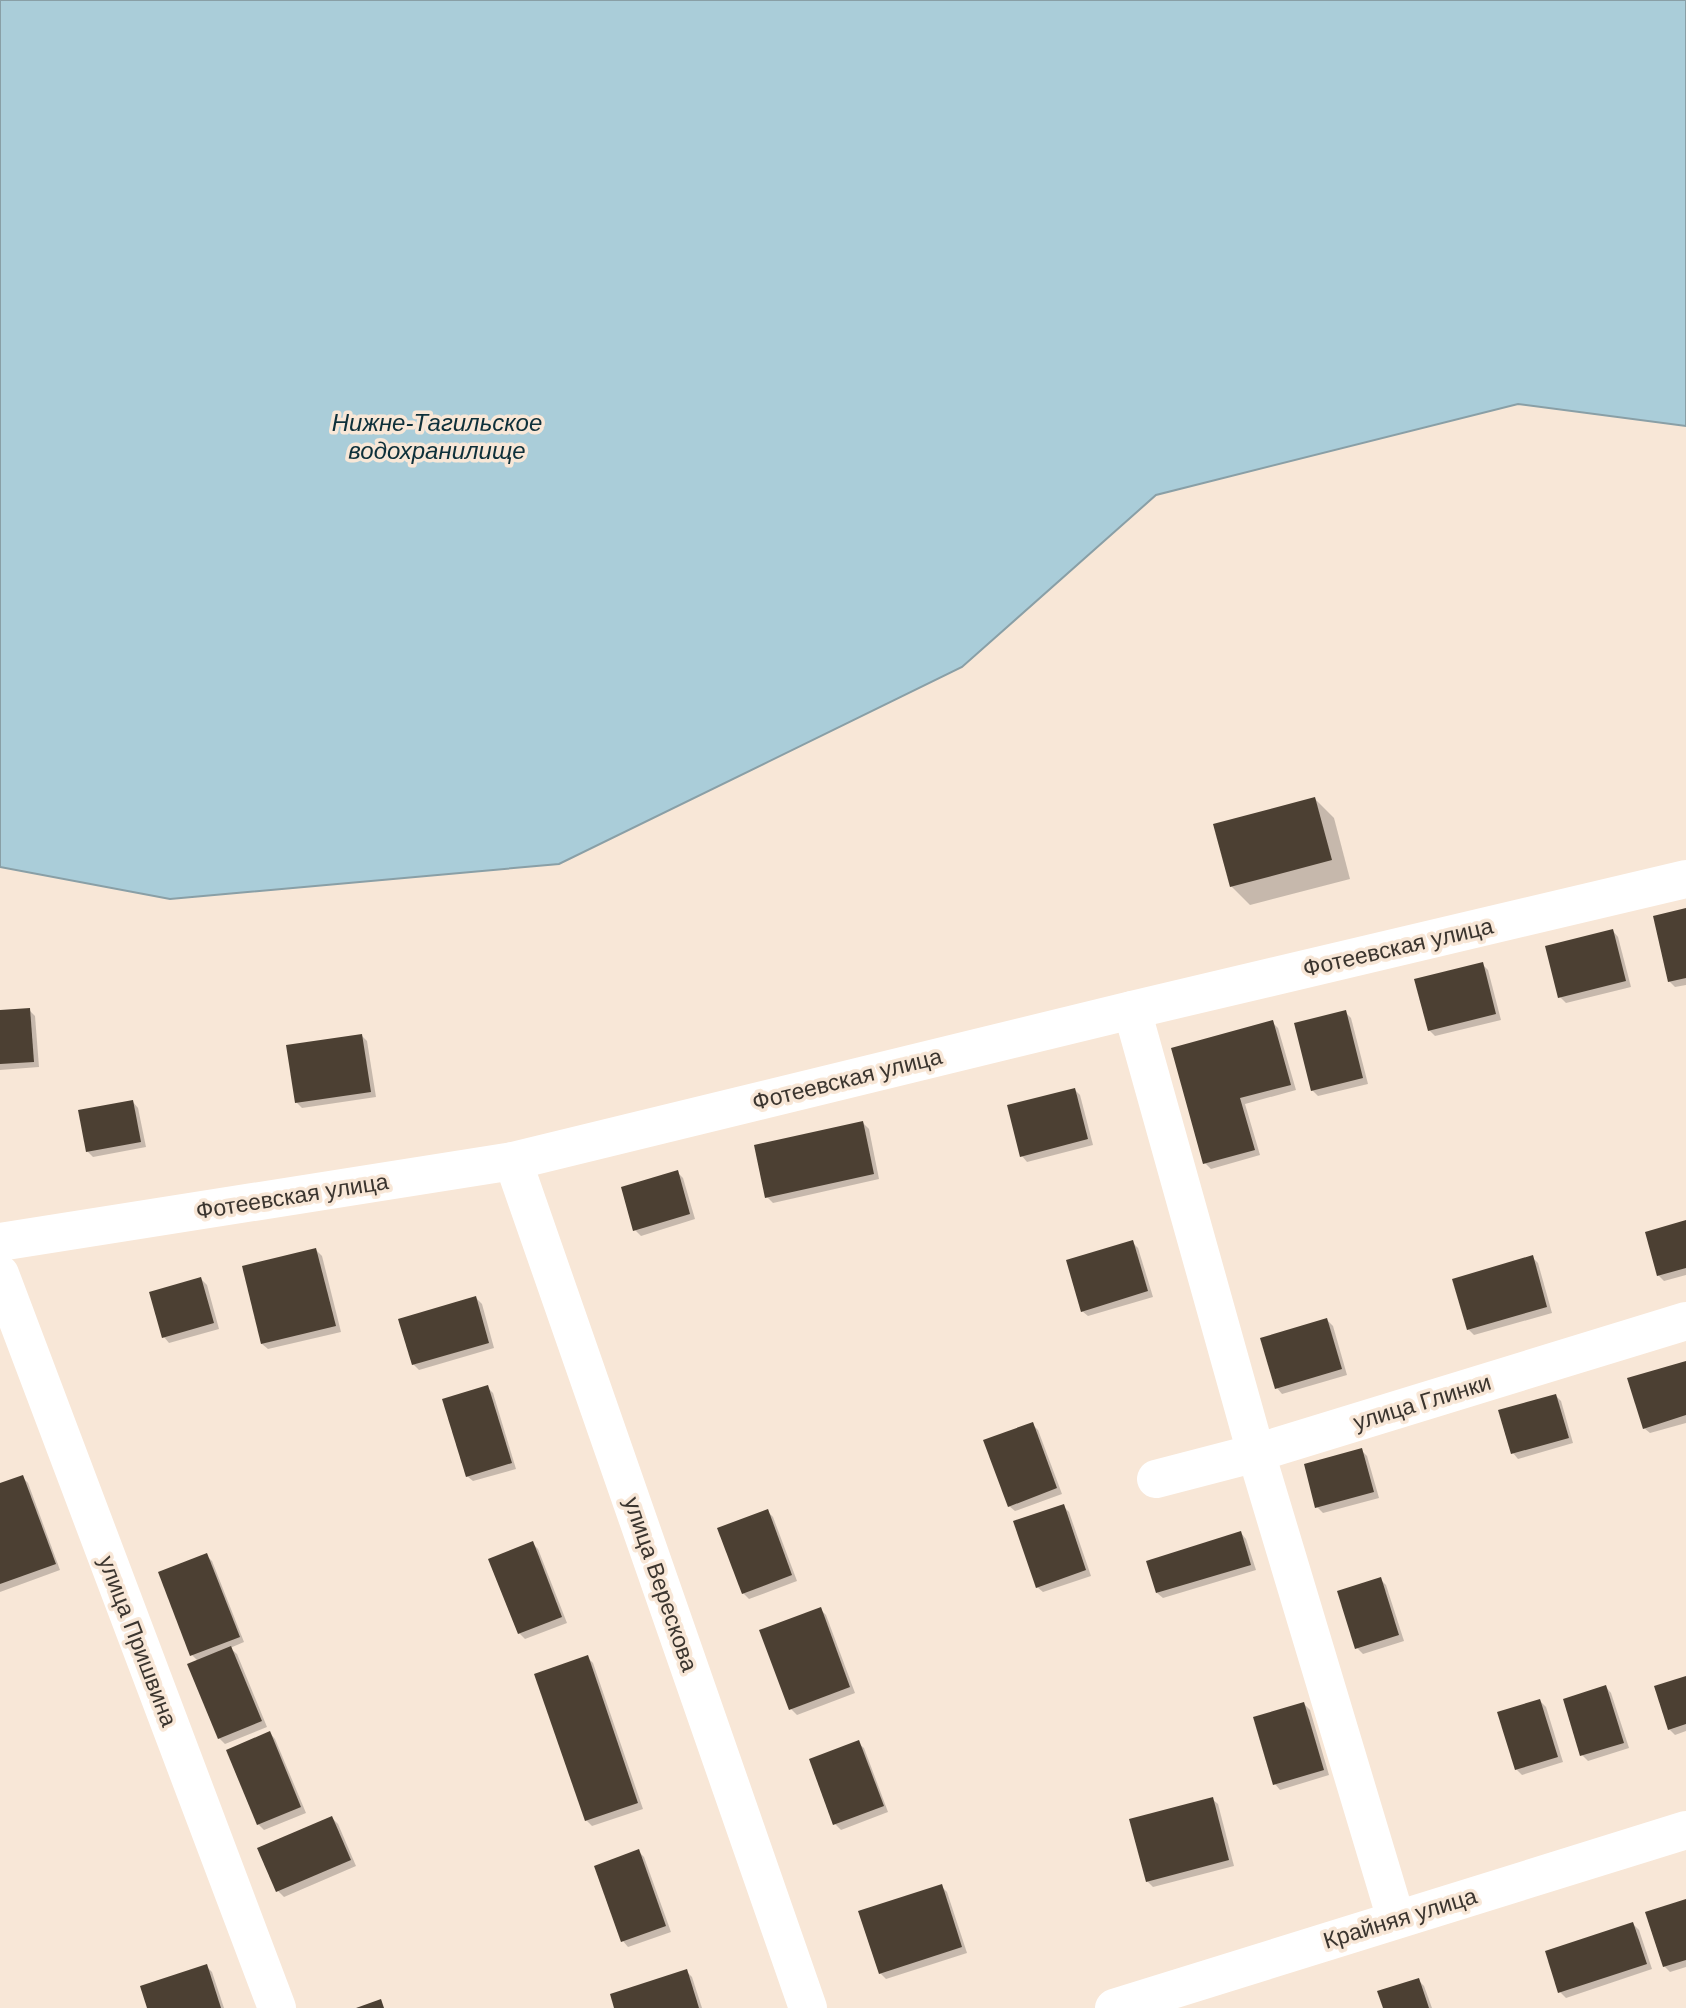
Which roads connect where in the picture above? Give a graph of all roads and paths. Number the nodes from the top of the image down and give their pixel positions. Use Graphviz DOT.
graph roads {
  1 [pos="1686,879"];
  2 [pos="1132,1010"];
  3 [pos="513,1161"];
  4 [pos="0,1242"];
  5 [pos="0,1274"];
  6 [pos="1686,1321"];
  7 [pos="1256,1453"];
  8 [pos="1156,1479"];
  9 [pos="1686,1830"];
  10 [pos="1396,1919"];
  11 [pos="277,2008"];
  12 [pos="808,2008"];
  13 [pos="1114,2008"];
  1 -- 2 [label="street, Фотеевская улица"];
  2 -- 3 [label="street, Фотеевская улица"];
  2 -- 7 [label="street"];
  3 -- 4 [label="street, Фотеевская улица"];
  3 -- 12 [label="street, улица Верескова"];
  5 -- 11 [label="street, улица Пришвина"];
  6 -- 7 [label="street, улица Глинки"];
  7 -- 8 [label="street, улица Глинки"];
  7 -- 10 [label="street"];
  9 -- 10 [label="street, Крайняя улица"];
  10 -- 13 [label="street, Крайняя улица"];
}
